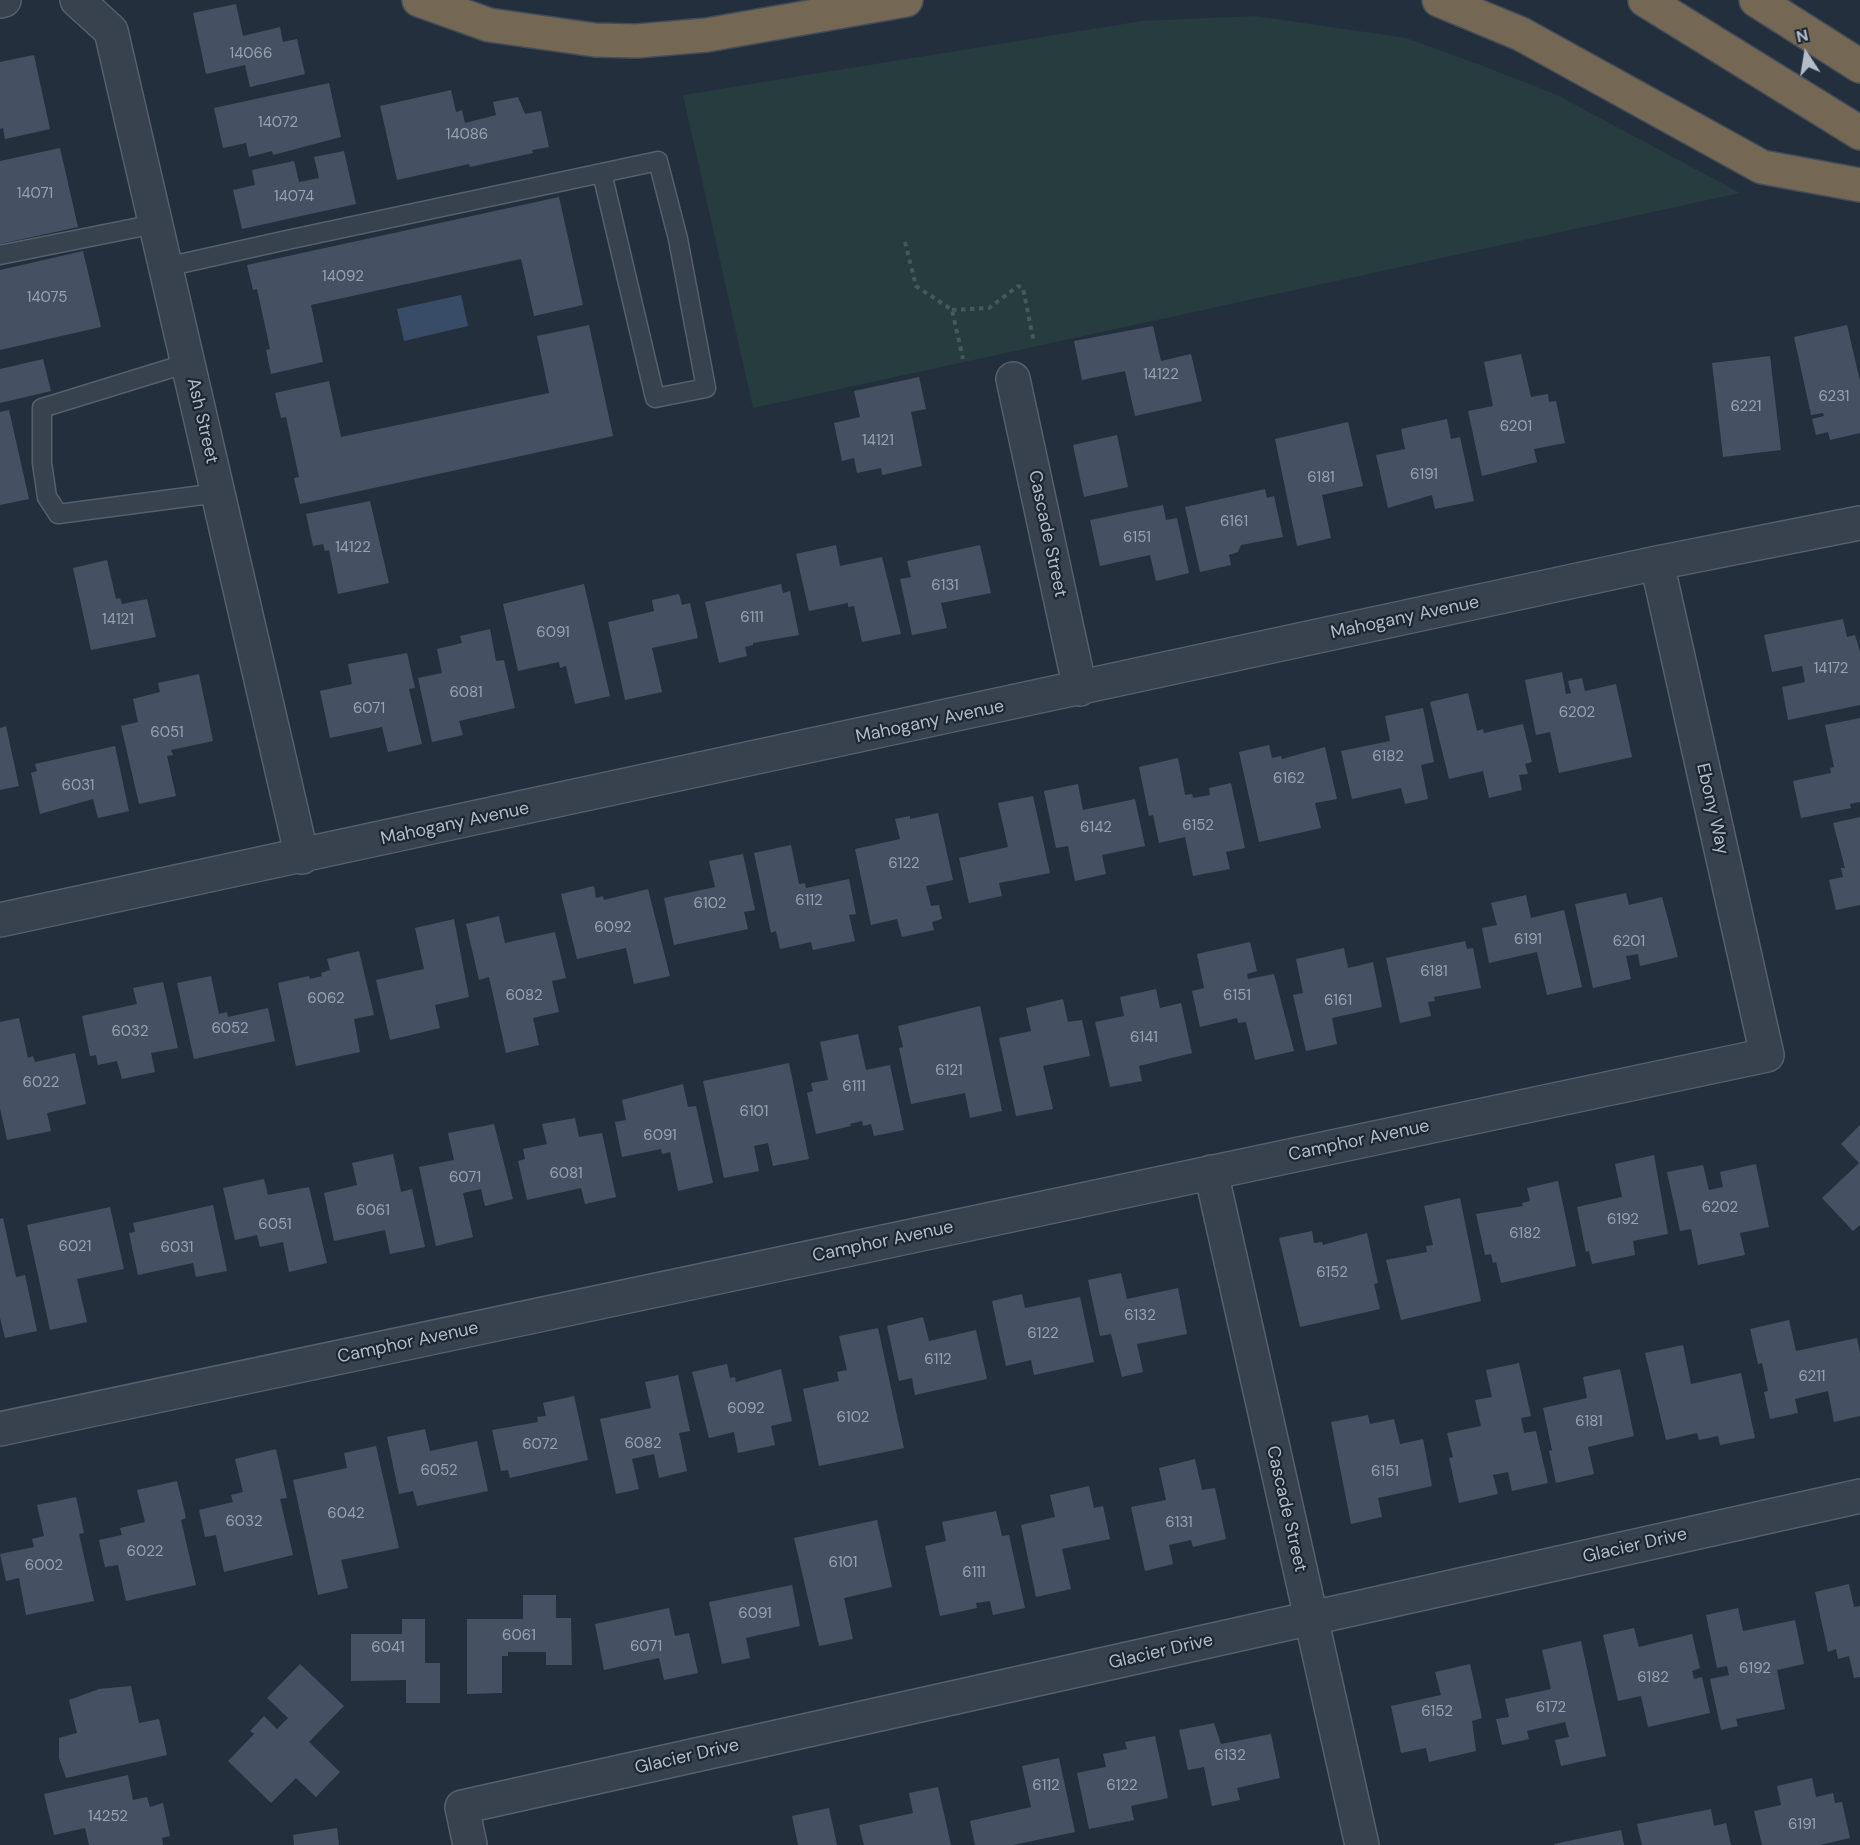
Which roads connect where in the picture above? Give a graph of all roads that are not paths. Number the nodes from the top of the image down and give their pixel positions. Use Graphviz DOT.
graph roads {
  1 [pos="77,0"];
  2 [pos="419,0"];
  3 [pos="906,0"];
  4 [pos="1439,0"];
  5 [pos="1645,0"];
  6 [pos="1756,0"];
  7 [pos="1860,66"];
  8 [pos="1860,133"];
  9 [pos="602,173"];
  10 [pos="1860,185"];
  11 [pos="155,224"];
  12 [pos="0,255"];
  13 [pos="166,267"];
  14 [pos="188,363"];
  15 [pos="1013,379"];
  16 [pos="218,493"];
  17 [pos="1860,523"];
  18 [pos="1657,563"];
  19 [pos="1080,689"];
  20 [pos="302,857"];
  21 [pos="0,920"];
  22 [pos="1767,1055"];
  23 [pos="1211,1172"];
  24 [pos="0,1429"];
  25 [pos="1860,1496"];
  26 [pos="1311,1618"];
  27 [pos="470,1845"];
  28 [pos="1362,1845"];
  1 -- 11 [label="street, Ash Street"];
  2 -- 3 [label="highway"];
  4 -- 10 [label="highway"];
  5 -- 8 [label="highway"];
  6 -- 7 [label="highway"];
  9 -- 9 [label="lane"];
  9 -- 13 [label="lane"];
  11 -- 12 [label="lane"];
  11 -- 13 [label="street, Ash Street"];
  13 -- 14 [label="street, Ash Street"];
  14 -- 16 [label="street, Ash Street"];
  14 -- 16 [label="lane"];
  15 -- 19 [label="street, Cascade Street"];
  16 -- 20 [label="street, Ash Street"];
  17 -- 18 [label="street, Mahogany Avenue"];
  18 -- 19 [label="street, Mahogany Avenue"];
  18 -- 22 [label="street, Ebony Way"];
  19 -- 20 [label="street, Mahogany Avenue"];
  20 -- 21 [label="street, Mahogany Avenue"];
  22 -- 23 [label="street, Camphor Avenue"];
  23 -- 24 [label="street, Camphor Avenue"];
  23 -- 26 [label="street, Cascade Street"];
  25 -- 26 [label="street, Glacier Drive"];
  26 -- 27 [label="street, Glacier Drive"];
  26 -- 28 [label="street, Cascade Street"];
}
